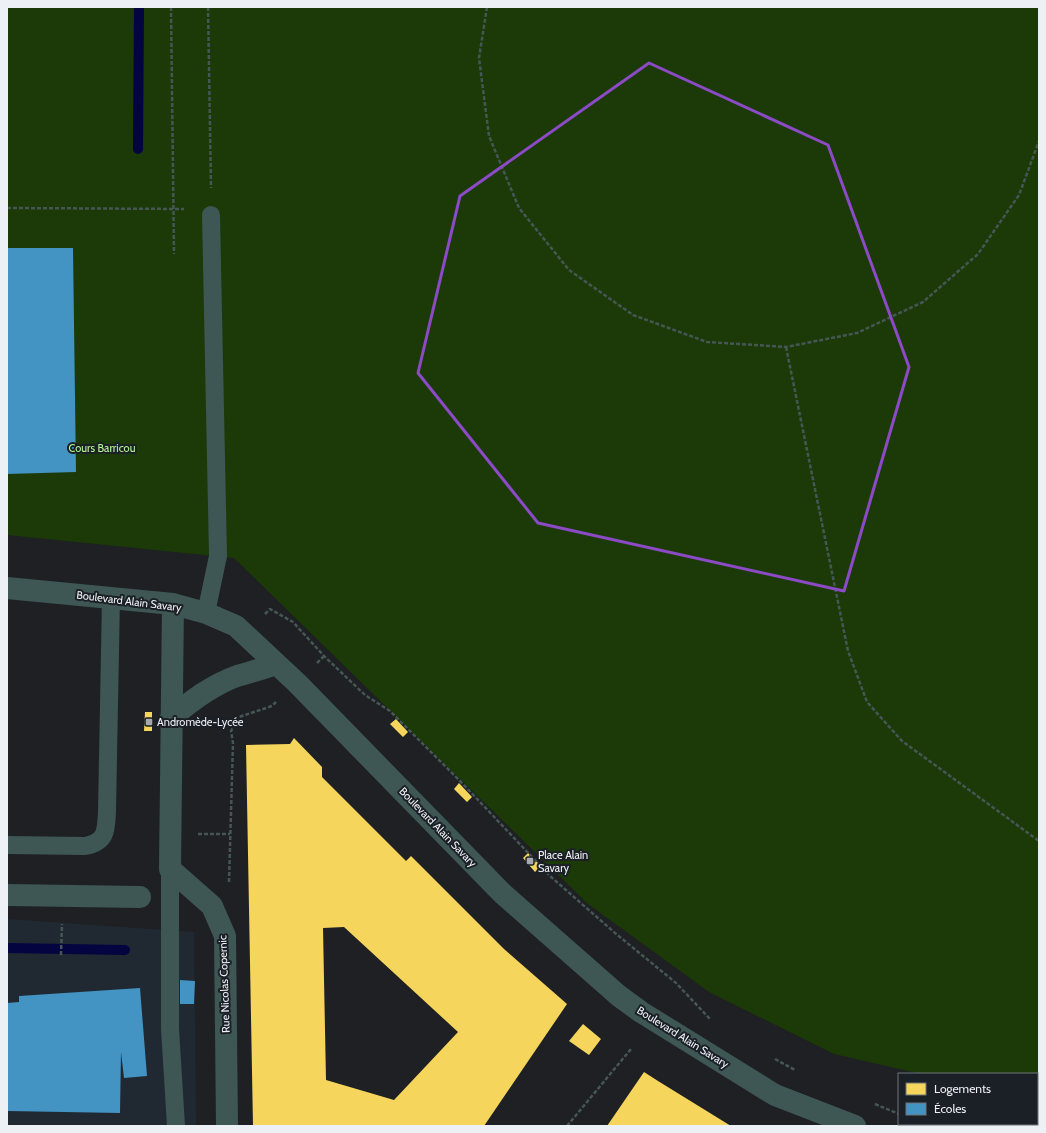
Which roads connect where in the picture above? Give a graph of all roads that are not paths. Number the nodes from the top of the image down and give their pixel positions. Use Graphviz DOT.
graph roads {
  1 [pos="211,212"];
  2 [pos="7,588"];
  3 [pos="111,598"];
  4 [pos="173,604"];
  5 [pos="206,613"];
  6 [pos="276,664"];
  7 [pos="172,718"];
  8 [pos="7,845"];
  9 [pos="170,869"];
  10 [pos="7,895"];
  11 [pos="140,897"];
  12 [pos="176,1126"];
  13 [pos="227,1126"];
  14 [pos="855,1126"];
  1 -- 5 [label="lane"];
  2 -- 3 [label="street, Boulevard Alain Savary"];
  3 -- 4 [label="street, Boulevard Alain Savary"];
  3 -- 8 [label="lane"];
  4 -- 5 [label="street, Boulevard Alain Savary"];
  4 -- 7 [label="street"];
  5 -- 6 [label="street, Boulevard Alain Savary"];
  6 -- 7 [label="street"];
  6 -- 14 [label="street, Boulevard Alain Savary"];
  7 -- 9 [label="street"];
  9 -- 12 [label="lane"];
  9 -- 13 [label="street, Rue Nicolas Copernic"];
  10 -- 11 [label="street"];
}
